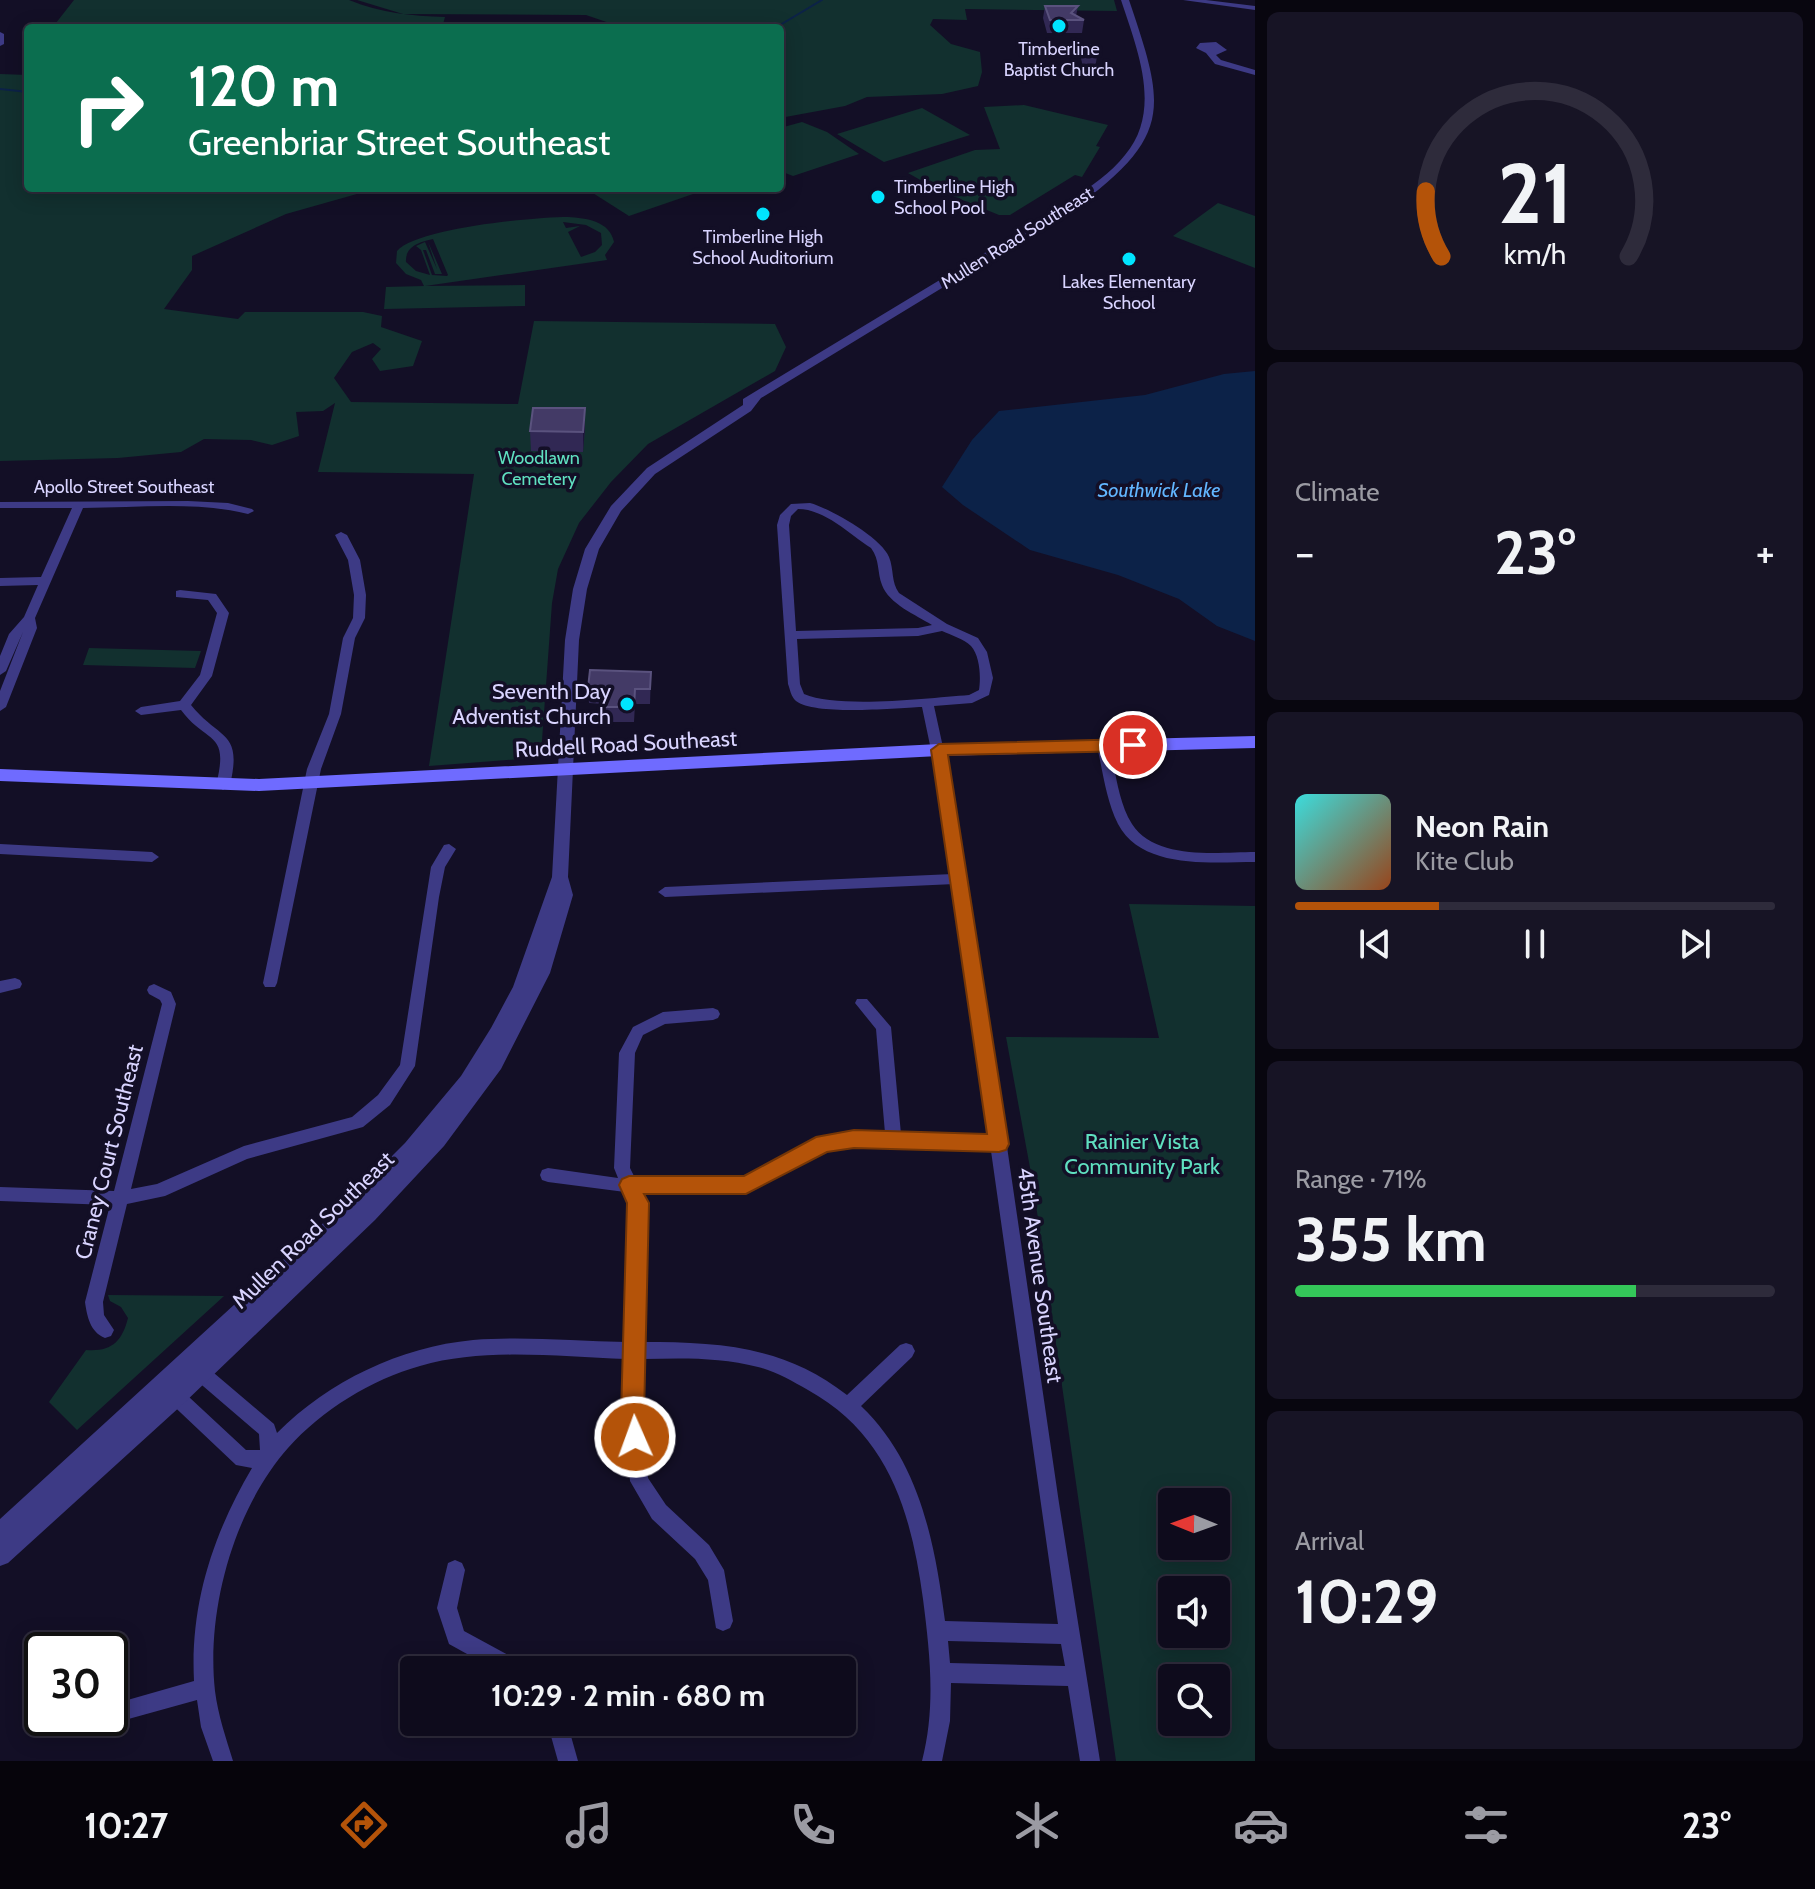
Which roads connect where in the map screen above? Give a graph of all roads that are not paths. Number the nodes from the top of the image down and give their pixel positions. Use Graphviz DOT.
graph roads {
  1 [pos="1125,0"];
  2 [pos="1187,0"];
  3 [pos="1255,8"];
  4 [pos="0,34"];
  5 [pos="0,44"];
  6 [pos="1210,53"];
  7 [pos="1255,73"];
  8 [pos="0,505"];
  9 [pos="79,505"];
  10 [pos="248,511"];
  11 [pos="341,535"];
  12 [pos="46,581"];
  13 [pos="0,582"];
  14 [pos="180,594"];
  15 [pos="29,618"];
  16 [pos="943,627"];
  17 [pos="791,635"];
  18 [pos="0,671"];
  19 [pos="927,702"];
  20 [pos="184,705"];
  21 [pos="0,707"];
  22 [pos="141,711"];
  23 [pos="1255,742"];
  24 [pos="1103,746"];
  25 [pos="939,750"];
  26 [pos="566,769"];
  27 [pos="0,775"];
  28 [pos="312,782"];
  29 [pos="223,785"];
  30 [pos="0,849"];
  31 [pos="449,849"];
  32 [pos="152,857"];
  33 [pos="1255,857"];
  34 [pos="960,879"];
  35 [pos="665,892"];
  36 [pos="270,983"];
  37 [pos="154,990"];
  38 [pos="862,1003"];
  39 [pos="713,1014"];
  40 [pos="894,1140"];
  41 [pos="999,1144"];
  42 [pos="548,1175"];
  43 [pos="629,1185"];
  44 [pos="0,1194"];
  45 [pos="118,1198"];
  46 [pos="105,1330"];
  47 [pos="635,1351"];
  48 [pos="906,1351"];
  49 [pos="194,1367"];
  50 [pos="170,1391"];
  51 [pos="849,1405"];
  52 [pos="269,1459"];
  53 [pos="0,1534"];
  54 [pos="0,1555"];
  55 [pos="455,1570"];
  56 [pos="723,1621"];
  57 [pos="937,1631"];
  58 [pos="1069,1634"];
  59 [pos="491,1656"];
  60 [pos="939,1673"];
  61 [pos="1076,1676"];
  62 [pos="204,1688"];
  63 [pos="128,1709"];
  64 [pos="561,1736"];
  65 [pos="223,1761"];
  66 [pos="568,1761"];
  67 [pos="932,1761"];
  68 [pos="1090,1761"];
  1 -- 26 [label="street, Mullen Road Southeast"];
  2 -- 3 [label="street"];
  4 -- 5 [label="street"];
  6 -- 7 [label="street"];
  8 -- 9 [label="street, Apollo Street Southeast"];
  9 -- 10 [label="street, Apollo Street Southeast"];
  9 -- 12 [label="street"];
  11 -- 28 [label="street"];
  12 -- 13 [label="street"];
  12 -- 15 [label="street"];
  14 -- 20 [label="street"];
  15 -- 18 [label="street"];
  15 -- 21 [label="street"];
  16 -- 17 [label="street"];
  16 -- 17 [label="street"];
  16 -- 19 [label="street"];
  17 -- 19 [label="street"];
  19 -- 25 [label="street, 45th Avenue Southeast"];
  20 -- 22 [label="street"];
  20 -- 29 [label="street"];
  23 -- 24 [label="main road, Ruddell Road Southeast"];
  24 -- 25 [label="main road, Ruddell Road Southeast"];
  24 -- 33 [label="street"];
  25 -- 26 [label="main road, Ruddell Road Southeast"];
  25 -- 34 [label="street, 45th Avenue Southeast"];
  26 -- 28 [label="main road, Ruddell Road Southeast"];
  26 -- 49 [label="street, Mullen Road Southeast"];
  27 -- 29 [label="main road, Ruddell Road Southeast"];
  28 -- 29 [label="main road, Ruddell Road Southeast"];
  28 -- 36 [label="street"];
  30 -- 32 [label="street"];
  31 -- 45 [label="street"];
  34 -- 35 [label="street"];
  34 -- 41 [label="street, 45th Avenue Southeast"];
  37 -- 45 [label="street, Craney Court Southeast"];
  38 -- 40 [label="street"];
  39 -- 43 [label="street"];
  40 -- 41 [label="street"];
  40 -- 43 [label="street"];
  41 -- 58 [label="street, 45th Avenue Southeast"];
  42 -- 43 [label="street"];
  43 -- 47 [label="street"];
  44 -- 45 [label="street"];
  45 -- 46 [label="street, Craney Court Southeast"];
  47 -- 51 [label="street"];
  47 -- 52 [label="street"];
  47 -- 56 [label="street"];
  48 -- 51 [label="street"];
  49 -- 50 [label="street, Mullen Road Southeast"];
  49 -- 52 [label="street"];
  50 -- 52 [label="street"];
  50 -- 53 [label="street, Mullen Road Southeast"];
  50 -- 54 [label="street, Mullen Road Southeast"];
  51 -- 57 [label="street"];
  52 -- 62 [label="street"];
  55 -- 59 [label="street"];
  57 -- 58 [label="street"];
  57 -- 60 [label="street"];
  58 -- 61 [label="street, 45th Avenue Southeast"];
  60 -- 61 [label="street"];
  60 -- 67 [label="street"];
  61 -- 68 [label="street, 45th Avenue Southeast"];
  62 -- 63 [label="street"];
  62 -- 65 [label="street"];
  64 -- 66 [label="street"];
}
